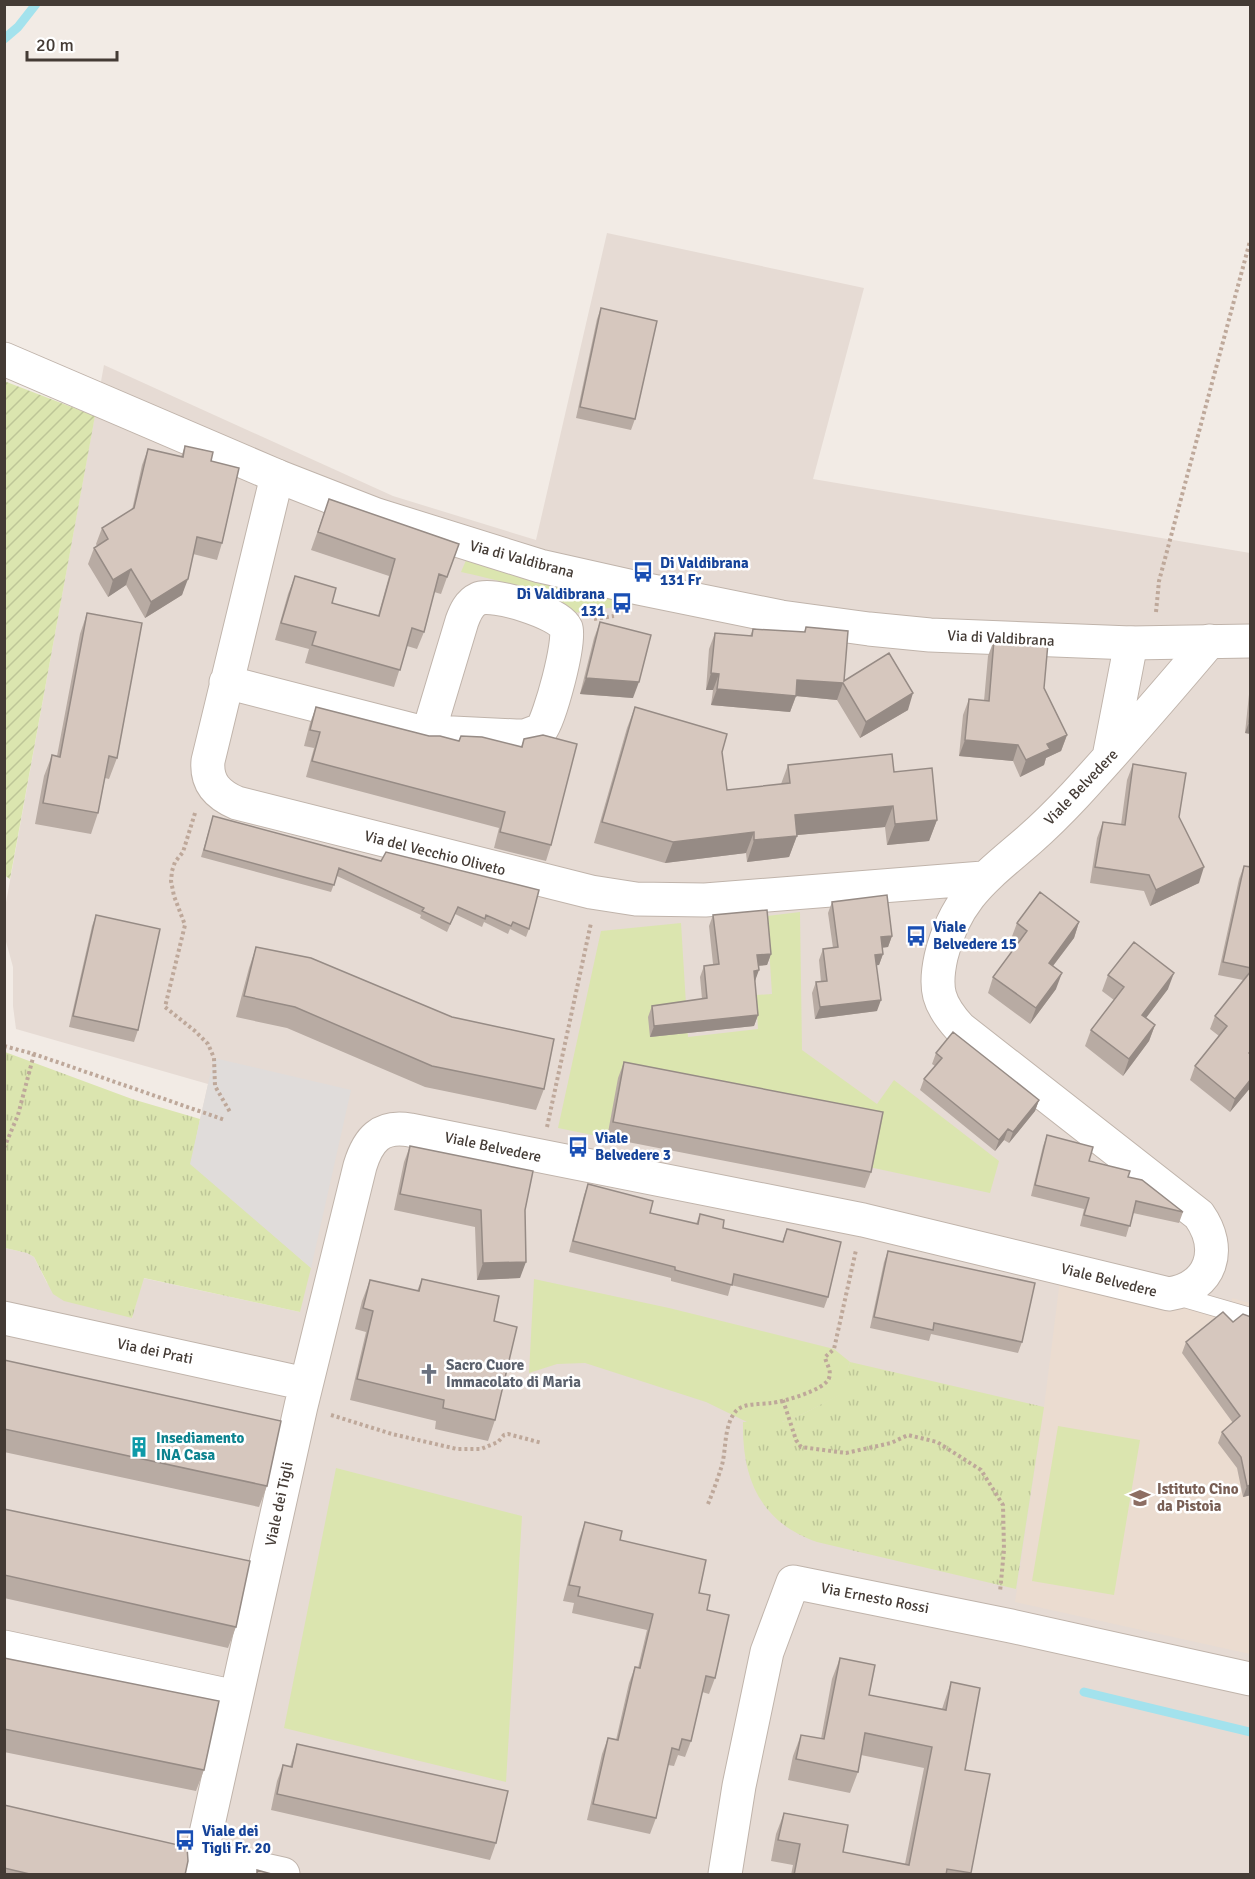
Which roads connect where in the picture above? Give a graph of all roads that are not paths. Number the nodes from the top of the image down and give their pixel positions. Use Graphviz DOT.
graph roads {
  1 [pos="4,359"];
  2 [pos="277,476"];
  3 [pos="1210,641"];
  4 [pos="1251,641"];
  5 [pos="1142,642"];
  6 [pos="226,682"];
  7 [pos="428,734"];
  8 [pos="1109,759"];
  9 [pos="983,878"];
  10 [pos="374,1138"];
  11 [pos="1169,1294"];
  12 [pos="1251,1317"];
  13 [pos="4,1318"];
  14 [pos="303,1395"];
  15 [pos="4,1647"];
  16 [pos="1251,1679"];
  17 [pos="236,1697"];
  18 [pos="199,1865"];
  19 [pos="283,1875"];
  20 [pos="725,1875"];
  1 -- 2 [label="street, Via di Valdibrana"];
  2 -- 5 [label="street, Via di Valdibrana"];
  2 -- 6 [label="street, Via del Vecchio Oliveto"];
  3 -- 4 [label="street, Via di Valdibrana"];
  3 -- 5 [label="street, Via di Valdibrana"];
  3 -- 8 [label="street, Viale Belvedere"];
  5 -- 8 [label="street"];
  6 -- 7 [label="street"];
  6 -- 9 [label="street, Via del Vecchio Oliveto"];
  7 -- 7 [label="street"];
  8 -- 9 [label="street, Viale Belvedere"];
  9 -- 11 [label="street, Viale Belvedere"];
  10 -- 11 [label="street, Viale Belvedere"];
  10 -- 14 [label="street, Viale dei Tigli"];
  11 -- 12 [label="lane"];
  13 -- 14 [label="street, Via dei Prati"];
  14 -- 17 [label="street, Viale dei Tigli"];
  15 -- 17 [label="street"];
  16 -- 20 [label="street, Via Ernesto Rossi"];
  17 -- 18 [label="street, Viale dei Tigli"];
  18 -- 19 [label="street"];
}
